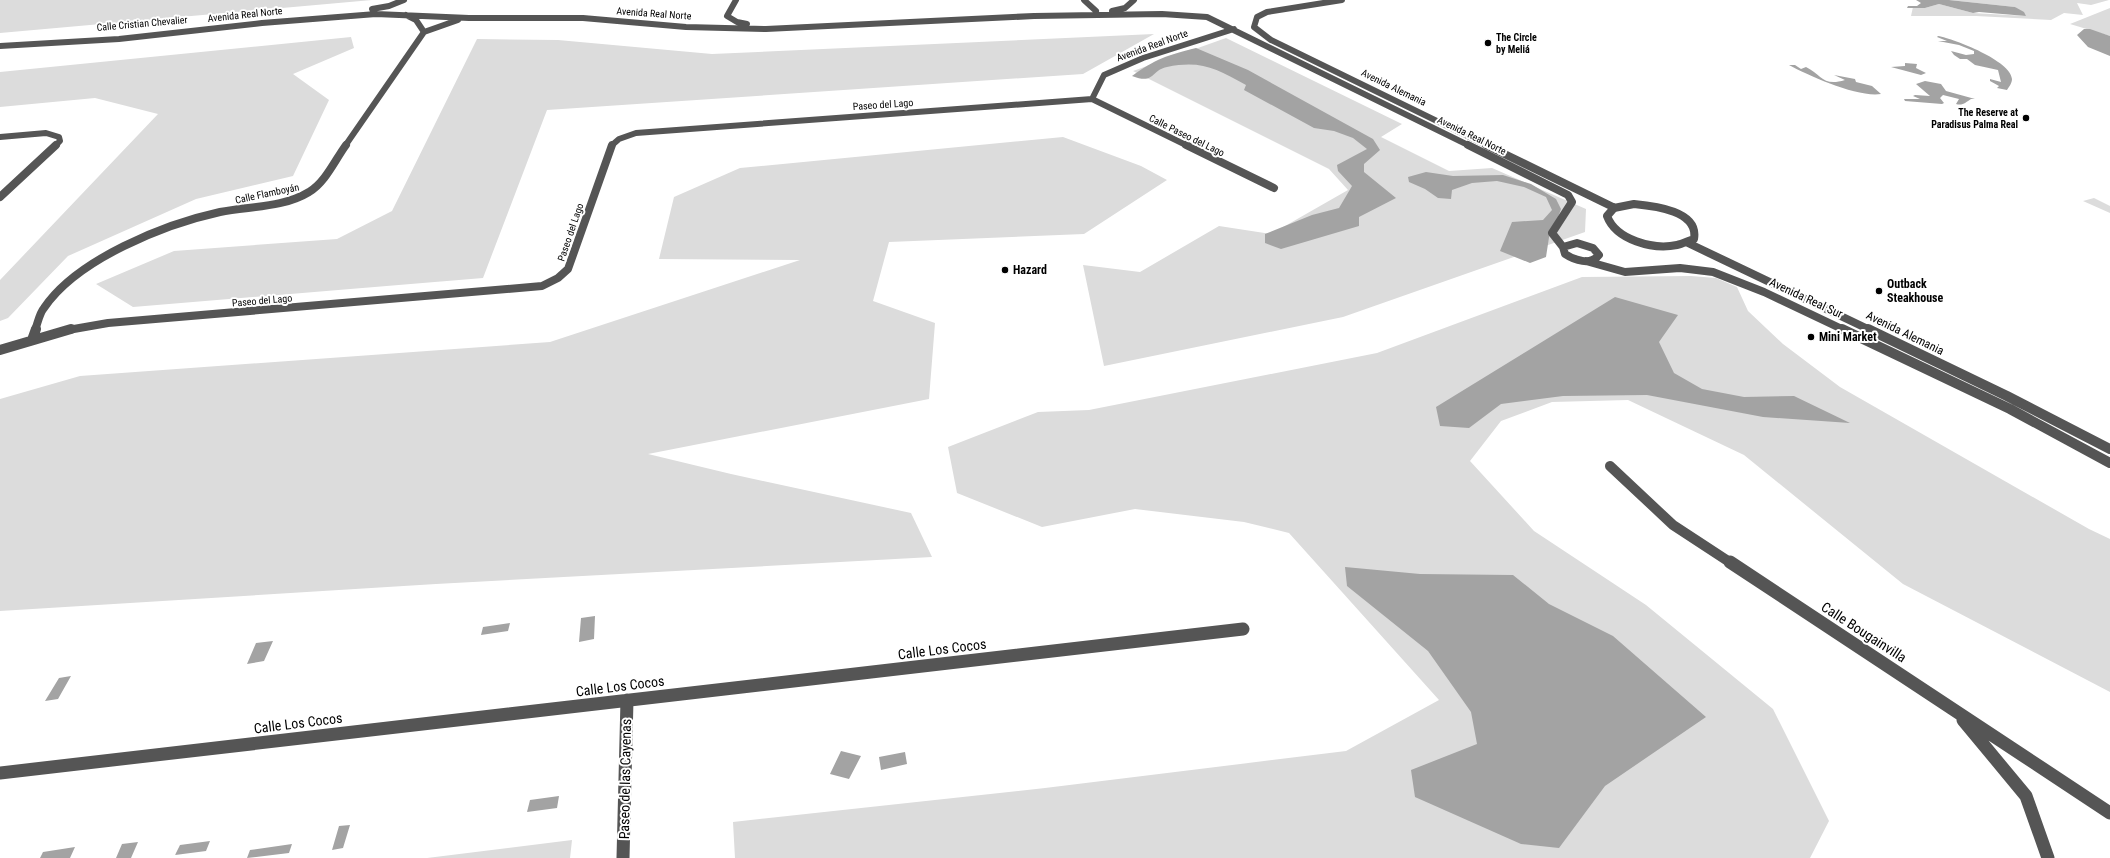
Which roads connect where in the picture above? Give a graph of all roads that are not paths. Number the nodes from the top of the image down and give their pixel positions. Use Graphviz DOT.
graph roads {
  1 [pos="404,0"];
  2 [pos="736,0"];
  3 [pos="1084,0"];
  4 [pos="1134,0"];
  5 [pos="1342,0"];
  6 [pos="1096,11"];
  7 [pos="402,14"];
  8 [pos="470,18"];
  9 [pos="1234,29"];
  10 [pos="424,32"];
  11 [pos="0,42"];
  12 [pos="0,46"];
  13 [pos="1092,99"];
  14 [pos="0,137"];
  15 [pos="1274,188"];
  16 [pos="0,197"];
  17 [pos="1615,208"];
  18 [pos="1556,239"];
  19 [pos="1572,243"];
  20 [pos="1688,243"];
  21 [pos="1563,247"];
  22 [pos="1597,258"];
  23 [pos="1586,261"];
  24 [pos="1607,268"];
  25 [pos="32,340"];
  26 [pos="0,350"];
  27 [pos="2110,449"];
  28 [pos="2110,464"];
  29 [pos="1610,466"];
  30 [pos="1243,629"];
  31 [pos="627,700"];
  32 [pos="1955,711"];
  33 [pos="0,773"];
  34 [pos="2110,813"];
  35 [pos="623,858"];
  36 [pos="2048,858"];
  1 -- 11 [label="street, Calle Cristian Chevalier"];
  2 -- 6 [label="street"];
  3 -- 6 [label="street"];
  4 -- 6 [label="street"];
  5 -- 17 [label="street, Avenida Alemania"];
  7 -- 8 [label="street, Avenida Real Norte"];
  7 -- 10 [label="street"];
  7 -- 12 [label="street, Avenida Real Norte"];
  8 -- 9 [label="street, Avenida Real Norte"];
  8 -- 10 [label="street"];
  9 -- 13 [label="street, Avenida Real Norte"];
  9 -- 18 [label="street, Avenida Real Norte"];
  10 -- 25 [label="street, Calle Flamboyán"];
  13 -- 15 [label="street, Calle Paseo del Lago"];
  13 -- 25 [label="street, Paseo del Lago"];
  14 -- 16 [label="street"];
  17 -- 20 [label="street"];
  17 -- 20 [label="street"];
  18 -- 19 [label="street"];
  18 -- 21 [label="street"];
  19 -- 21 [label="street"];
  19 -- 22 [label="street"];
  20 -- 27 [label="street, Avenida Alemania"];
  21 -- 23 [label="street, Avenida Real Sur"];
  22 -- 23 [label="street"];
  22 -- 24 [label="street"];
  23 -- 24 [label="street, Avenida Real Sur"];
  24 -- 28 [label="street, Avenida Real Sur"];
  25 -- 26 [label="street"];
  29 -- 32 [label="street, Calle Bougainvilla"];
  30 -- 31 [label="street, Calle Los Cocos"];
  31 -- 33 [label="street, Calle Los Cocos"];
  31 -- 35 [label="street, Paseo de las Cayenas"];
  32 -- 34 [label="street, Calle Bougainvilla"];
  32 -- 36 [label="street"];
}
